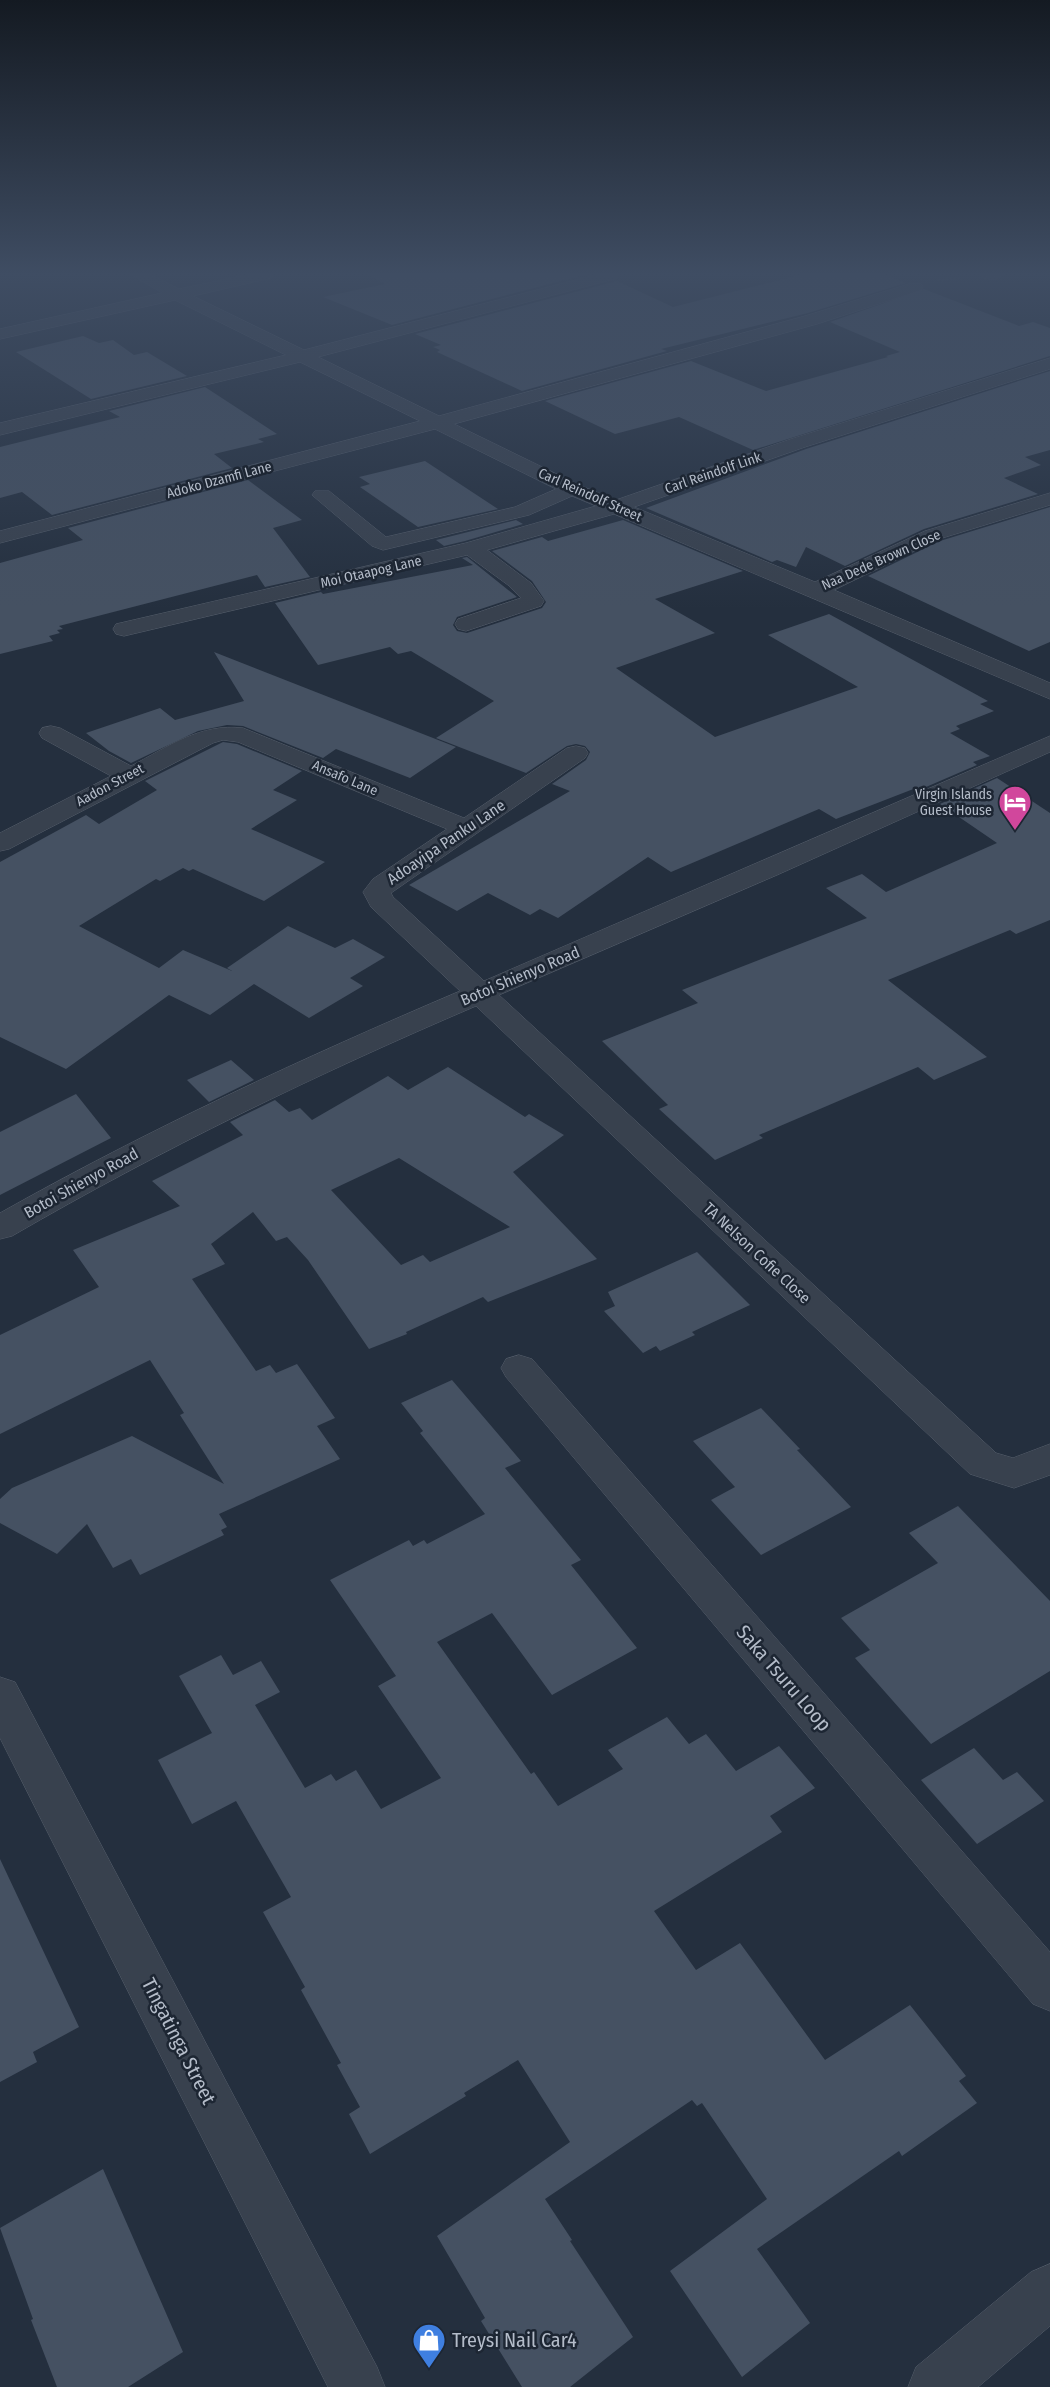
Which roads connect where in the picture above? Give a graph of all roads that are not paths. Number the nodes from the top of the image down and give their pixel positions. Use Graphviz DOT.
graph roads {
  1 [pos="176,386"];
  2 [pos="365,386"];
  3 [pos="569,386"];
  4 [pos="976,386"];
  5 [pos="439,422"];
  6 [pos="0,429"];
  7 [pos="572,489"];
  8 [pos="322,495"];
  9 [pos="1050,499"];
  10 [pos="616,507"];
  11 [pos="0,537"];
  12 [pos="471,549"];
  13 [pos="816,590"];
  14 [pos="465,624"];
  15 [pos="124,629"];
  16 [pos="1050,692"];
  17 [pos="51,733"];
  18 [pos="223,733"];
  19 [pos="1050,743"];
  20 [pos="576,753"];
  21 [pos="129,775"];
  22 [pos="466,828"];
  23 [pos="0,843"];
  24 [pos="479,993"];
  25 [pos="0,1228"];
  26 [pos="519,1368"];
  27 [pos="1050,1459"];
  28 [pos="0,1695"];
  29 [pos="1050,1988"];
  30 [pos="1050,2291"];
  31 [pos="357,2387"];
  32 [pos="936,2387"];
  1 -- 6 [label="street"];
  2 -- 5 [label="street, Carl Reindolf Street"];
  3 -- 5 [label="street, Adoko Dzamfi Lane"];
  4 -- 10 [label="street, Carl Reindolf Link"];
  5 -- 7 [label="street, Carl Reindolf Street"];
  5 -- 11 [label="street, Adoko Dzamfi Lane"];
  7 -- 8 [label="street"];
  7 -- 10 [label="street, Carl Reindolf Street"];
  9 -- 13 [label="street, Naa Dede Brown Close"];
  10 -- 12 [label="street, Moi Otaapog Lane"];
  10 -- 13 [label="street, Carl Reindolf Street"];
  12 -- 14 [label="street"];
  12 -- 15 [label="street, Moi Otaapog Lane"];
  13 -- 16 [label="street, Carl Reindolf Street"];
  17 -- 21 [label="street"];
  18 -- 21 [label="street, Aadon Street"];
  18 -- 22 [label="street, Ansafo Lane"];
  19 -- 24 [label="street, Botoi Shienyo Road"];
  20 -- 22 [label="street, Adoayipa Panku Lane"];
  21 -- 23 [label="street, Aadon Street"];
  22 -- 24 [label="street, Adoayipa Panku Lane"];
  24 -- 25 [label="street, Botoi Shienyo Road"];
  24 -- 27 [label="street, TA Nelson Cofie Close"];
  26 -- 29 [label="street, Saka Tsuru Loop"];
  28 -- 31 [label="street, Tingatinga Street"];
  30 -- 32 [label="street"];
}
